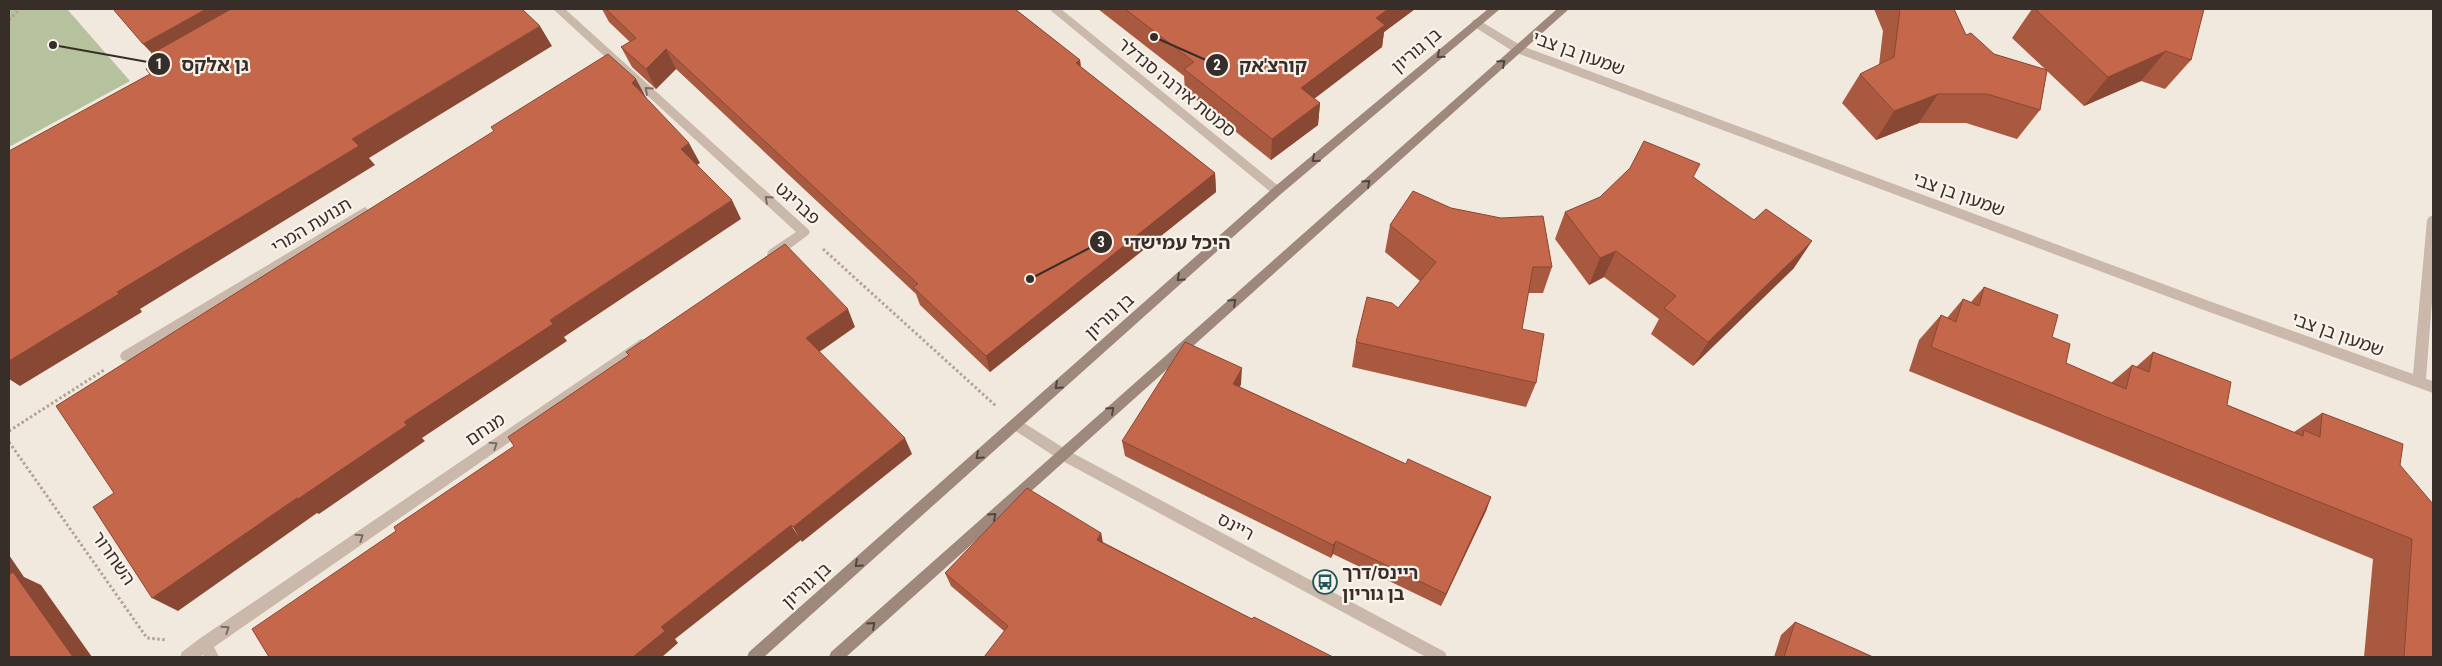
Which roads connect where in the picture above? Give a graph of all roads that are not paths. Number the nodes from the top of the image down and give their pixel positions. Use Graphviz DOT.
graph roads {
  1 [pos="558,9"];
  2 [pos="1054,9"];
  3 [pos="1495,9"];
  4 [pos="1564,9"];
  5 [pos="1477,23"];
  6 [pos="1518,49"];
  7 [pos="1278,191"];
  8 [pos="380,204"];
  9 [pos="2433,220"];
  10 [pos="763,260"];
  11 [pos="656,334"];
  12 [pos="126,356"];
  13 [pos="2419,382"];
  14 [pos="2433,386"];
  15 [pos="1016,424"];
  16 [pos="1062,454"];
  17 [pos="204,644"];
  18 [pos="187,657"];
  19 [pos="212,657"];
  20 [pos="754,657"];
  21 [pos="836,657"];
  22 [pos="1440,657"];
  10 -- 1 [label="street, פבריגט, one-way"];
  2 -- 7 [label="street, סמטת אירנה סנדלר"];
  3 -- 5 [label="main road, בן גוריון"];
  4 -- 6 [label="main road"];
  5 -- 6 [label="street, שמעון בן צבי"];
  5 -- 7 [label="main road, בן גוריון, one-way"];
  6 -- 13 [label="street, שמעון בן צבי"];
  16 -- 6 [label="main road, one-way"];
  7 -- 15 [label="main road, בן גוריון, one-way"];
  8 -- 12 [label="street, תנועת המרי"];
  9 -- 13 [label="street"];
  17 -- 11 [label="street, מנחם, one-way"];
  13 -- 14 [label="street, שמעון בן צבי"];
  15 -- 16 [label="street, ריינס"];
  15 -- 20 [label="main road, בן גוריון, one-way"];
  21 -- 16 [label="main road, one-way"];
  16 -- 22 [label="street, ריינס"];
  17 -- 18 [label="street, מנחם"];
  17 -- 19 [label="street"];
}
